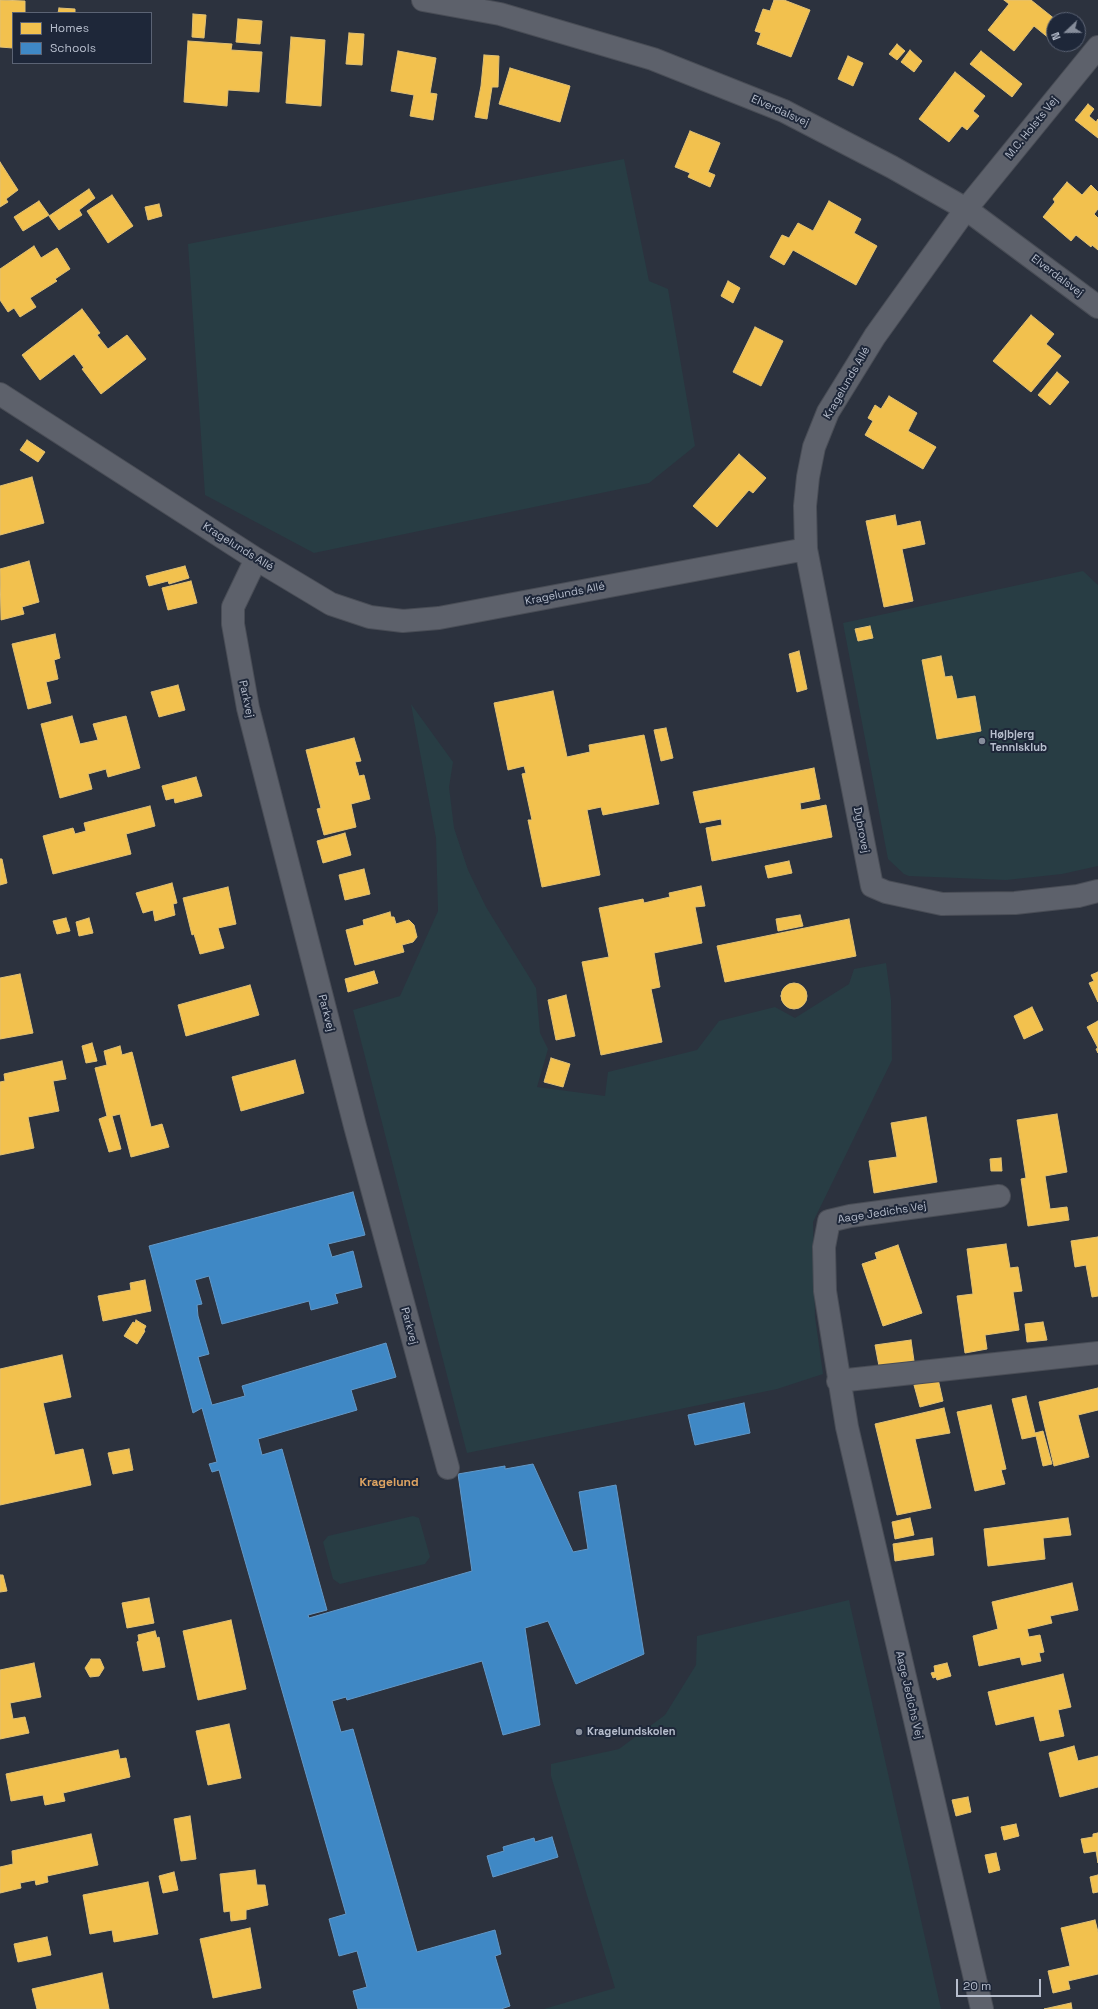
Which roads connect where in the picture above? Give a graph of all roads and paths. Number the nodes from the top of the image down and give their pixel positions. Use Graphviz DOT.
graph roads {
  1 [pos="423,0"];
  2 [pos="1098,47"];
  3 [pos="966,209"];
  4 [pos="1098,307"];
  5 [pos="0,394"];
  6 [pos="806,549"];
  7 [pos="256,559"];
  8 [pos="1098,892"];
  9 [pos="999,1196"];
  10 [pos="1098,1353"];
  11 [pos="838,1381"];
  12 [pos="448,1468"];
  13 [pos="982,2009"];
  1 -- 3 [label="street, Elverdalsvej"];
  2 -- 3 [label="street, M.C. Holsts Vej"];
  3 -- 4 [label="street, Elverdalsvej"];
  3 -- 6 [label="street, Kragelunds Allé"];
  5 -- 7 [label="street, Kragelunds Allé"];
  6 -- 7 [label="street, Kragelunds Allé"];
  6 -- 8 [label="street, Dybrovej"];
  7 -- 12 [label="street, Parkvej"];
  9 -- 11 [label="street, Aage Jedichs Vej"];
  10 -- 11 [label="street"];
  11 -- 13 [label="street, Aage Jedichs Vej"];
}
